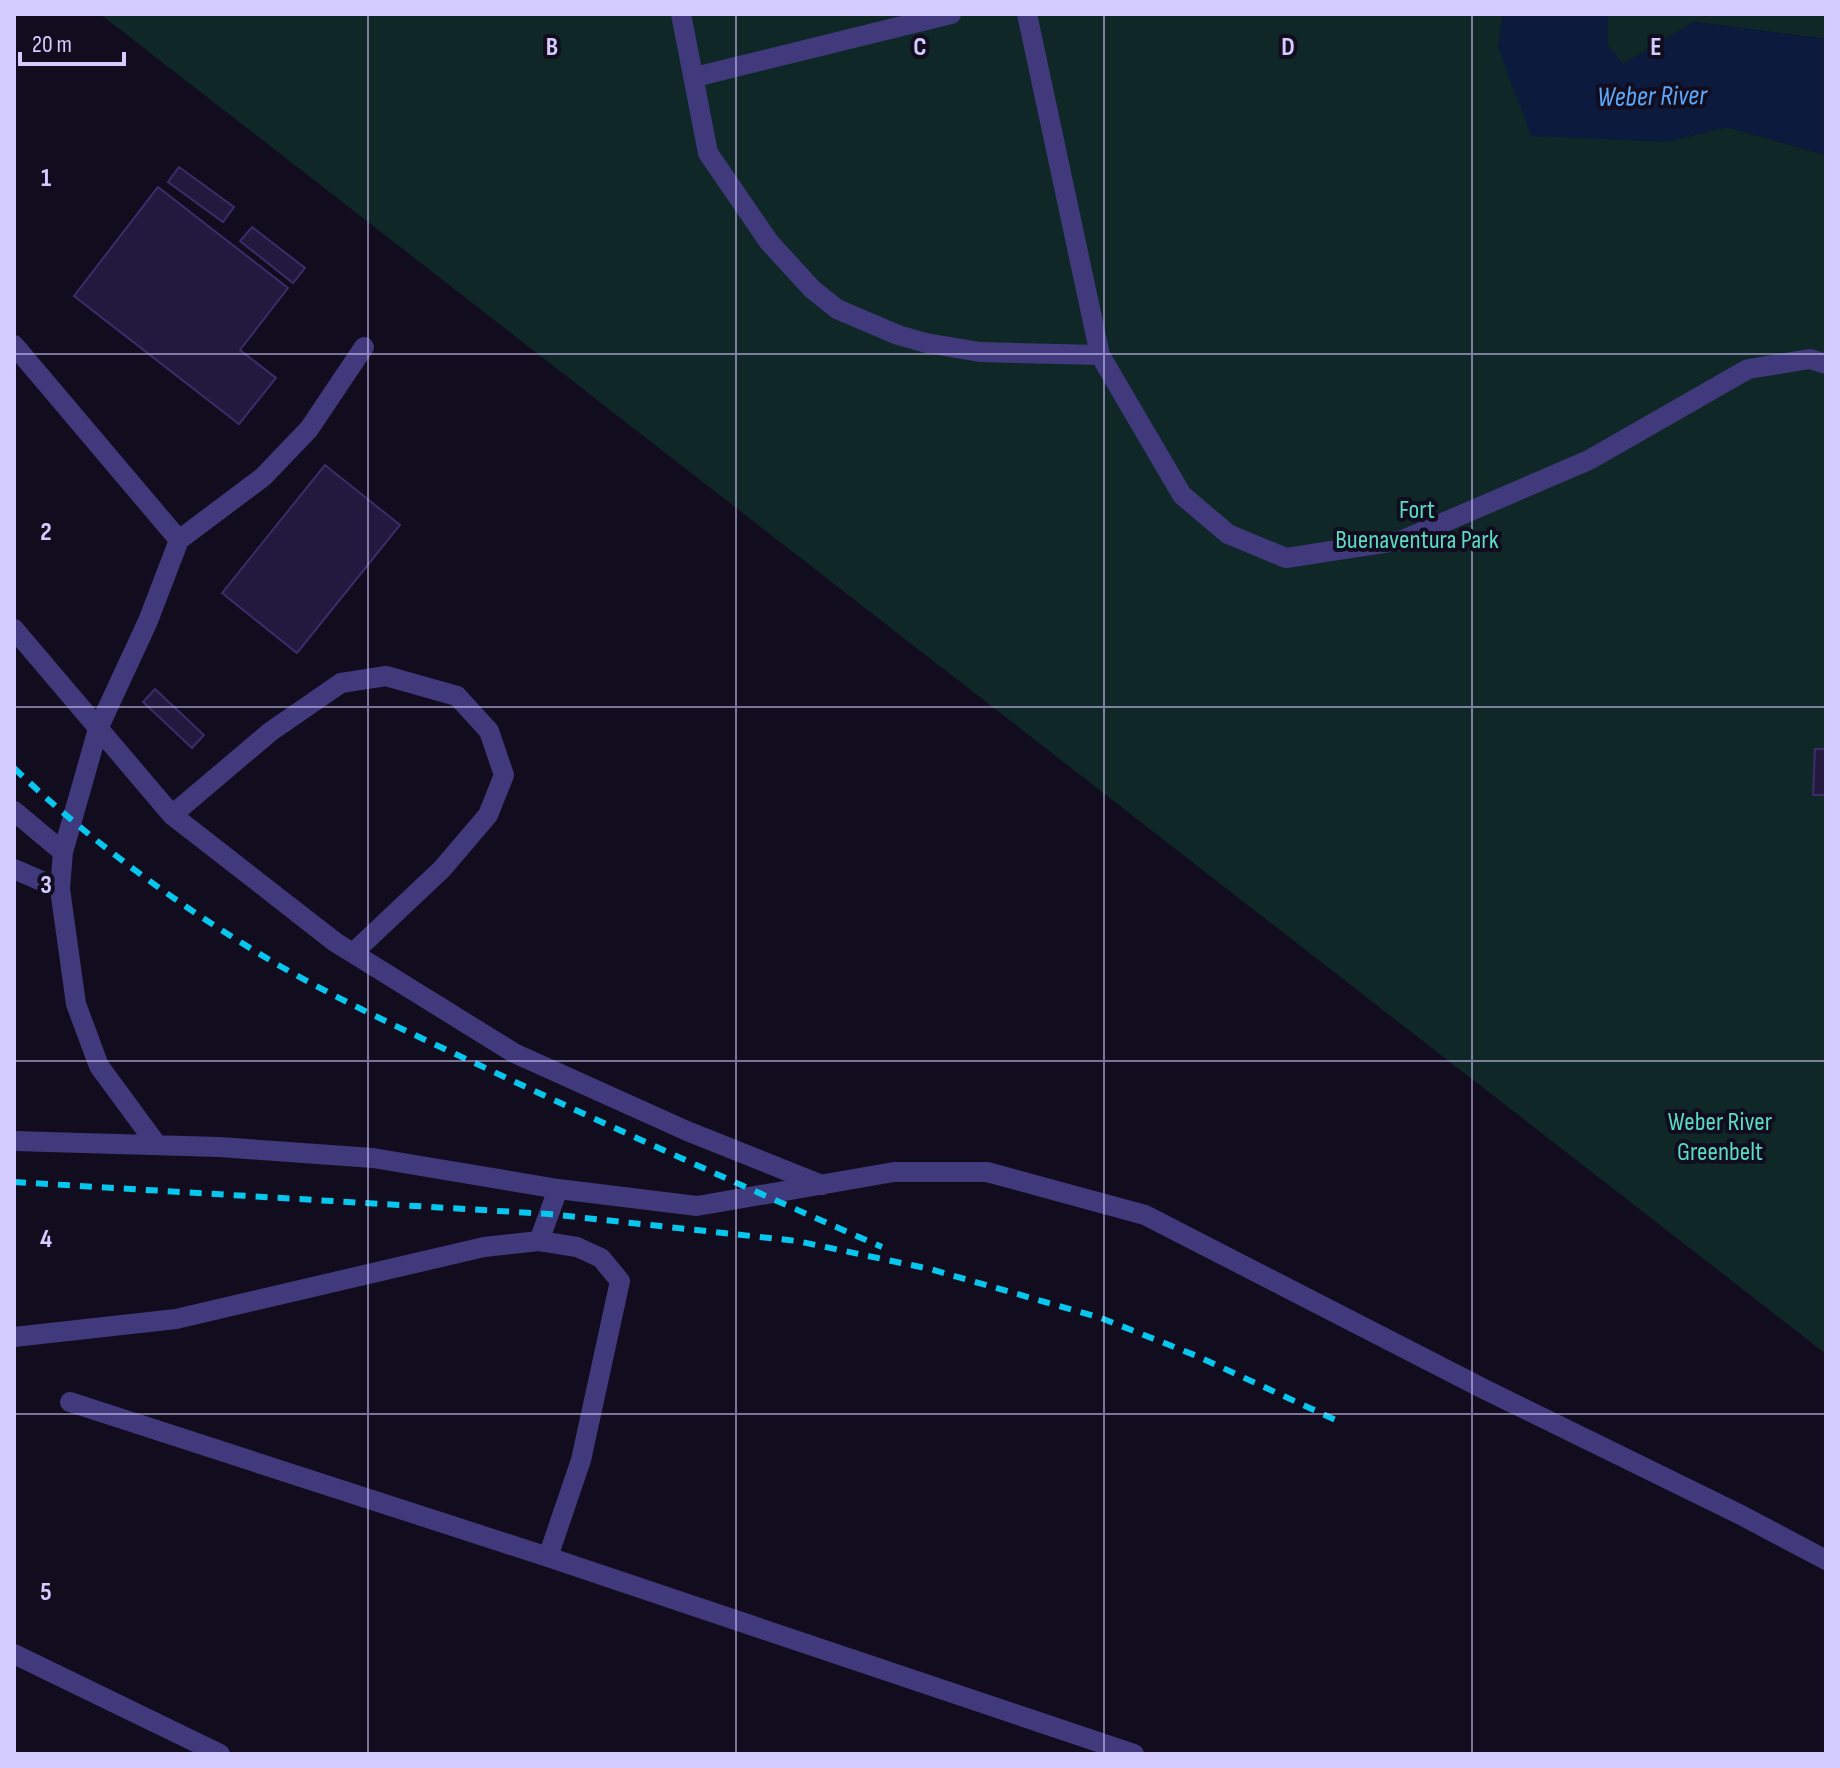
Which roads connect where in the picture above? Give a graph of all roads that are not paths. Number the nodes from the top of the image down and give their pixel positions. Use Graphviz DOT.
graph roads {
  1 [pos="681,14"];
  2 [pos="951,14"];
  3 [pos="1027,14"];
  4 [pos="695,77"];
  5 [pos="14,345"];
  6 [pos="364,347"];
  7 [pos="1100,355"];
  8 [pos="1826,364"];
  9 [pos="179,540"];
  10 [pos="14,629"];
  11 [pos="98,729"];
  12 [pos="14,811"];
  13 [pos="172,815"];
  14 [pos="63,852"];
  15 [pos="14,869"];
  16 [pos="60,889"];
  17 [pos="353,953"];
  18 [pos="14,1141"];
  19 [pos="157,1145"];
  20 [pos="822,1185"];
  21 [pos="558,1189"];
  22 [pos="539,1241"];
  23 [pos="14,1337"];
  24 [pos="70,1402"];
  25 [pos="548,1557"];
  26 [pos="1826,1560"];
  27 [pos="14,1654"];
  28 [pos="220,1754"];
  29 [pos="1134,1754"];
  1 -- 4 [label="street"];
  2 -- 4 [label="street"];
  3 -- 7 [label="street"];
  4 -- 7 [label="street"];
  5 -- 9 [label="street"];
  6 -- 9 [label="street"];
  7 -- 8 [label="street"];
  9 -- 11 [label="street"];
  10 -- 11 [label="street"];
  11 -- 13 [label="street"];
  11 -- 14 [label="street"];
  12 -- 14 [label="street"];
  13 -- 17 [label="street"];
  13 -- 17 [label="street"];
  14 -- 16 [label="street"];
  15 -- 16 [label="street"];
  16 -- 19 [label="street"];
  17 -- 20 [label="street"];
  18 -- 19 [label="street"];
  19 -- 21 [label="street"];
  20 -- 21 [label="street"];
  20 -- 26 [label="street"];
  21 -- 22 [label="street"];
  22 -- 23 [label="street"];
  22 -- 25 [label="street"];
  24 -- 25 [label="street"];
  25 -- 29 [label="street"];
  27 -- 28 [label="street"];
}
